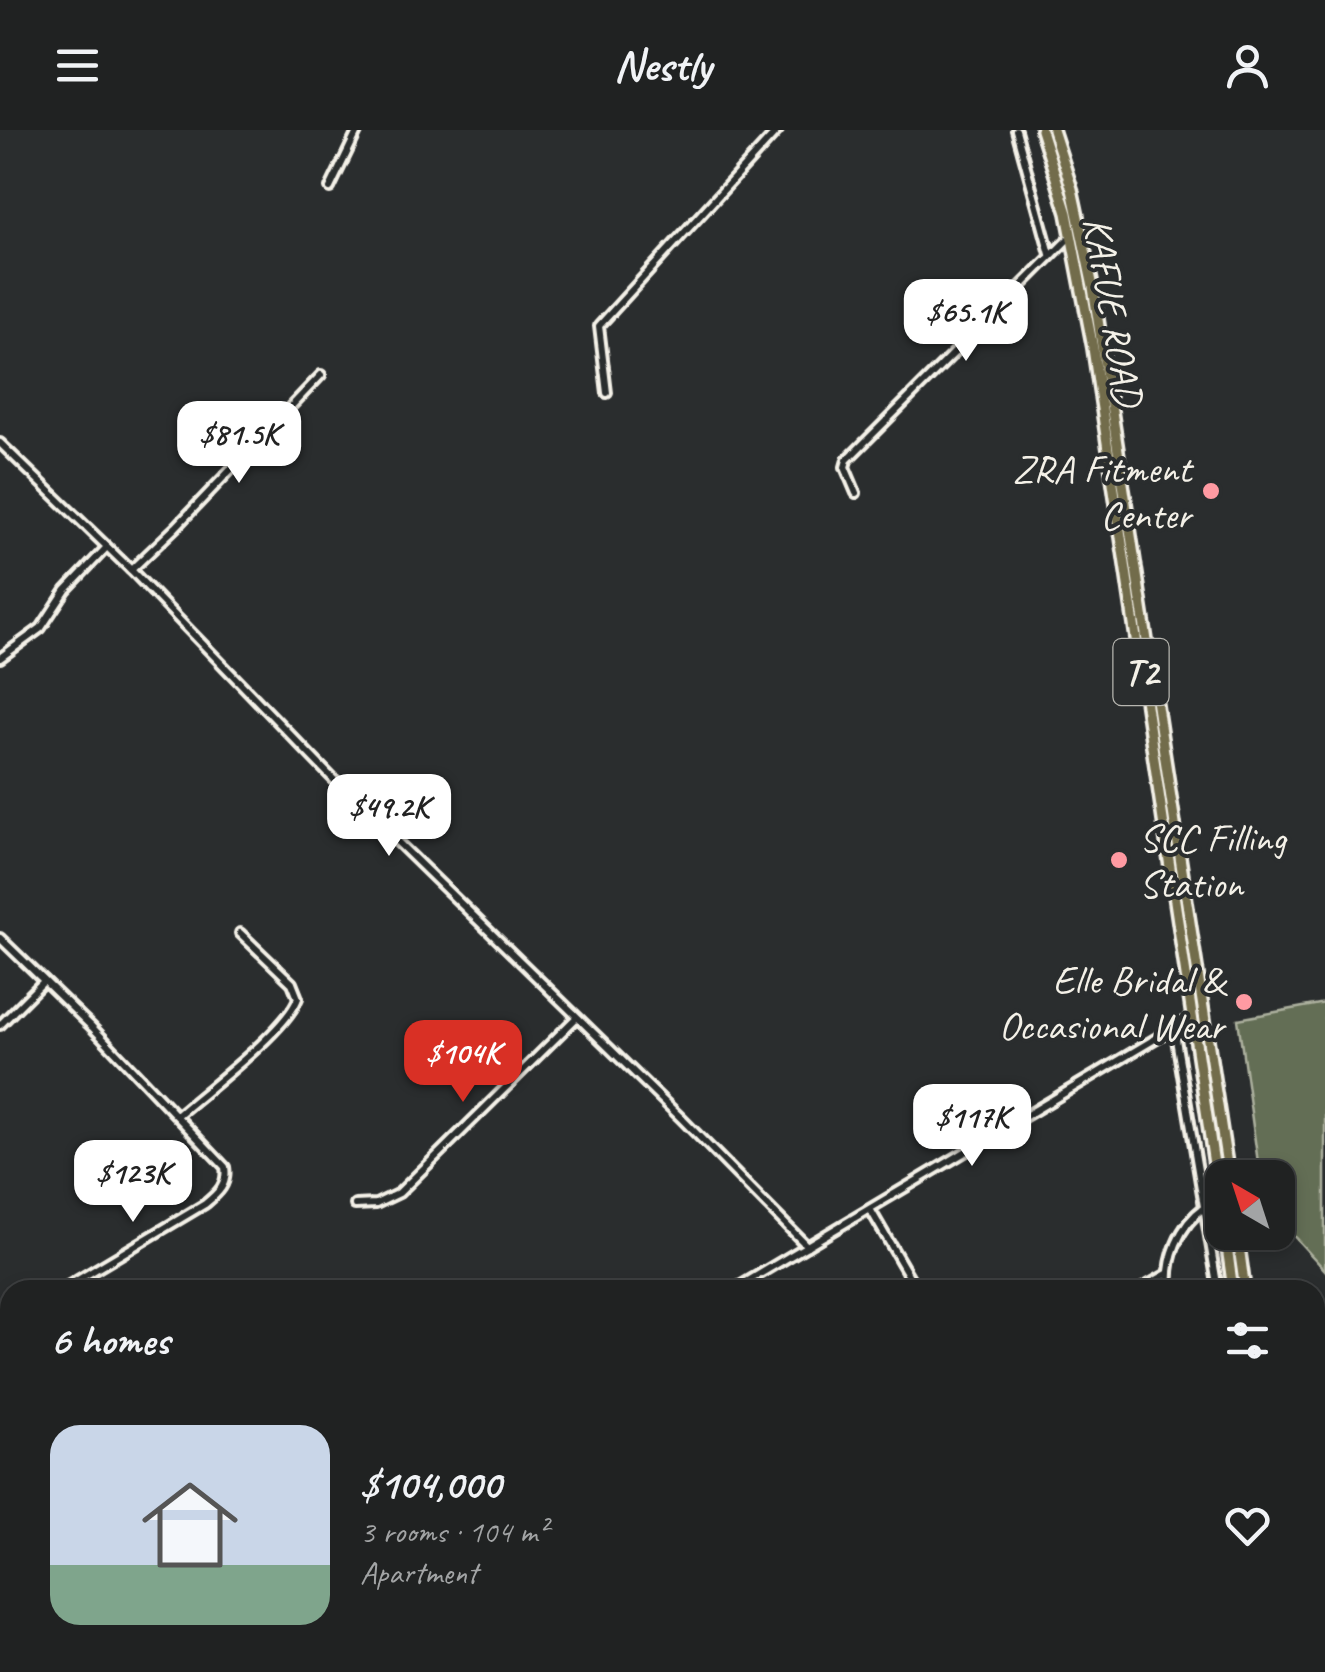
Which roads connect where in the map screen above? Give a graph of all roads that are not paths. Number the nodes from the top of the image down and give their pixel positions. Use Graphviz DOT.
graph roads {
  1 [pos="358,130"];
  2 [pos="778,130"];
  3 [pos="1016,130"];
  4 [pos="1040,130"];
  5 [pos="1053,130"];
  6 [pos="330,188"];
  7 [pos="1072,235"];
  8 [pos="1050,254"];
  9 [pos="322,375"];
  10 [pos="607,392"];
  11 [pos="2,448"];
  12 [pos="856,492"];
  13 [pos="107,547"];
  14 [pos="131,570"];
  15 [pos="0,658"];
  16 [pos="240,933"];
  17 [pos="0,938"];
  18 [pos="44,981"];
  19 [pos="1193,1016"];
  20 [pos="576,1018"];
  21 [pos="0,1025"];
  22 [pos="1174,1028"];
  23 [pos="178,1114"];
  24 [pos="1214,1160"];
  25 [pos="1225,1160"];
  26 [pos="355,1205"];
  27 [pos="1205,1207"];
  28 [pos="870,1208"];
  29 [pos="806,1246"];
  30 [pos="1212,1250"];
  31 [pos="1227,1250"];
  32 [pos="1240,1250"];
  33 [pos="1168,1274"];
  34 [pos="77,1280"];
  35 [pos="754,1280"];
  36 [pos="911,1280"];
  37 [pos="1157,1280"];
  38 [pos="1168,1280"];
  39 [pos="1216,1280"];
  40 [pos="1232,1280"];
  41 [pos="1244,1280"];
  1 -- 6 [label="street"];
  2 -- 10 [label="street"];
  3 -- 8 [label="street"];
  4 -- 7 [label="main road, KAFUE ROAD / T2"];
  5 -- 25 [label="main road, KAFUE ROAD / T2"];
  7 -- 8 [label="street"];
  7 -- 19 [label="main road, KAFUE ROAD / T2"];
  8 -- 12 [label="street"];
  9 -- 14 [label="street"];
  11 -- 13 [label="street"];
  13 -- 14 [label="street"];
  13 -- 15 [label="street"];
  14 -- 20 [label="street"];
  16 -- 23 [label="street"];
  17 -- 18 [label="street"];
  18 -- 21 [label="street"];
  18 -- 23 [label="street"];
  19 -- 22 [label="street"];
  19 -- 24 [label="main road, KAFUE ROAD / T2"];
  20 -- 26 [label="street"];
  20 -- 29 [label="street"];
  22 -- 27 [label="street"];
  22 -- 28 [label="street"];
  23 -- 34 [label="street"];
  27 -- 33 [label="street"];
  28 -- 29 [label="street"];
  28 -- 36 [label="street"];
  29 -- 35 [label="street"];
  30 -- 39 [label="street"];
  31 -- 40 [label="main road"];
  32 -- 41 [label="main road"];
  33 -- 37 [label="street"];
  33 -- 38 [label="street"];
}
